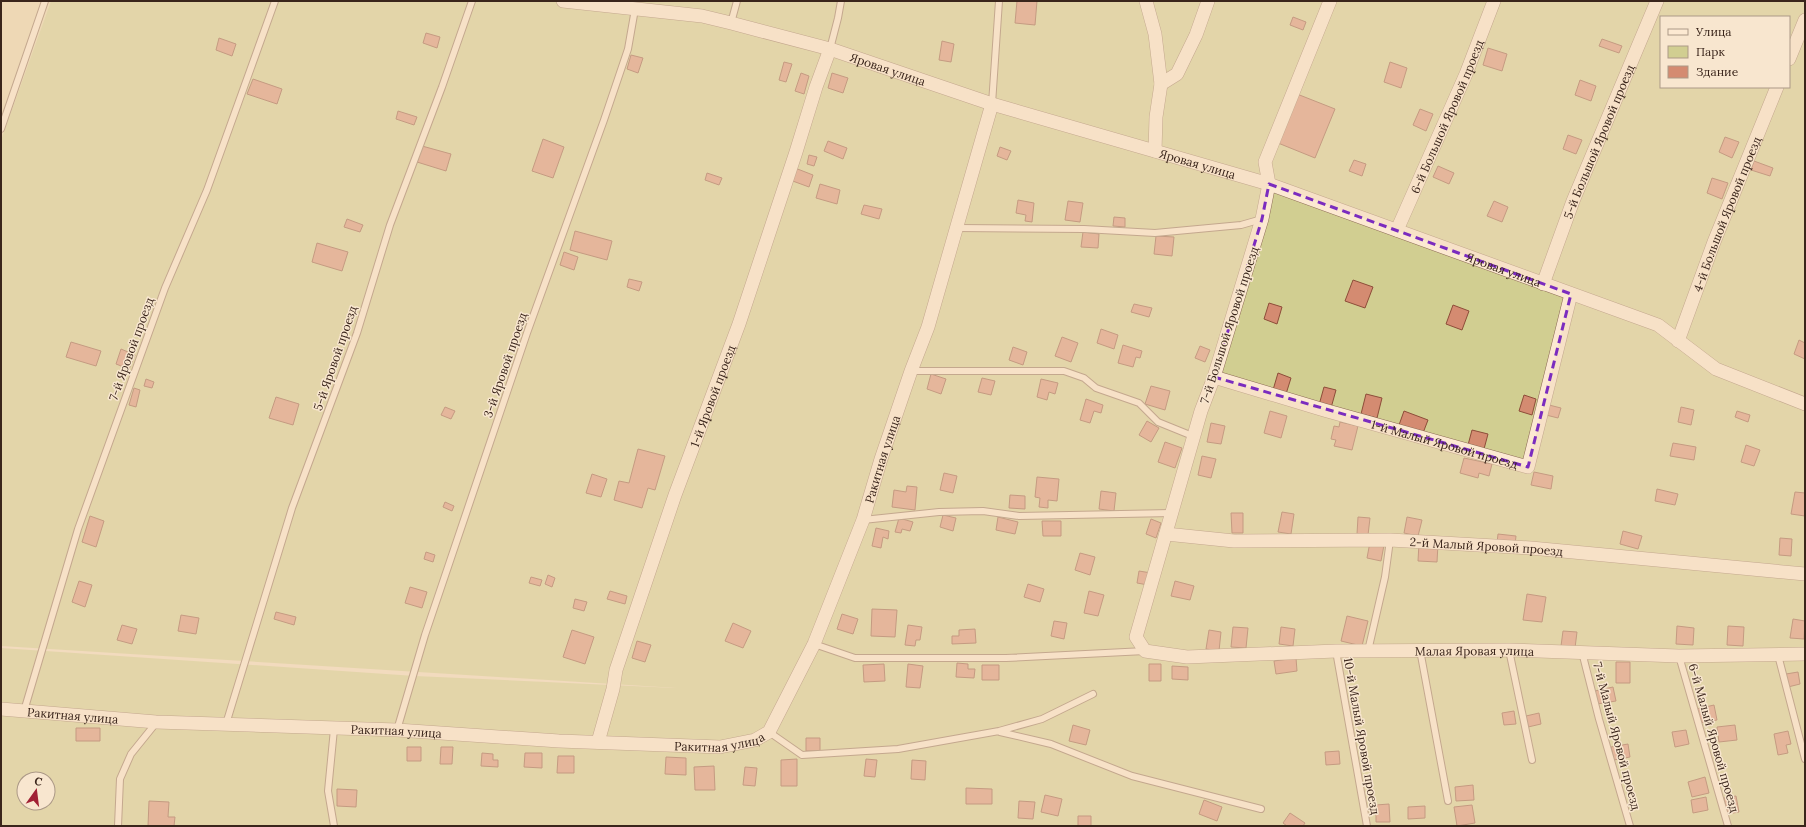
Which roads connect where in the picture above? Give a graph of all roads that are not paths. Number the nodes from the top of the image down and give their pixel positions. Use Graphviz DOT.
graph roads {
  1 [pos="45,1"];
  2 [pos="275,1"];
  3 [pos="472,1"];
  4 [pos="563,1"];
  5 [pos="737,1"];
  6 [pos="841,1"];
  7 [pos="999,1"];
  8 [pos="1146,1"];
  9 [pos="1208,1"];
  10 [pos="1330,1"];
  11 [pos="1494,1"];
  12 [pos="1657,1"];
  13 [pos="577,2"];
  14 [pos="635,8"];
  15 [pos="1805,20"];
  16 [pos="731,23"];
  17 [pos="830,49"];
  18 [pos="1790,57"];
  19 [pos="1161,84"];
  20 [pos="1777,88"];
  21 [pos="992,104"];
  22 [pos="1,129"];
  23 [pos="1155,151"];
  24 [pos="1268,184"];
  25 [pos="1262,219"];
  26 [pos="957,228"];
  27 [pos="1397,230"];
  28 [pos="1543,284"];
  29 [pos="1571,294"];
  30 [pos="1678,341"];
  31 [pos="911,371"];
  32 [pos="1214,377"];
  33 [pos="1805,404"];
  34 [pos="1195,437"];
  35 [pos="1172,513"];
  36 [pos="863,520"];
  37 [pos="1166,534"];
  38 [pos="1390,540"];
  39 [pos="1805,574"];
  40 [pos="814,644"];
  41 [pos="1420,650"];
  42 [pos="1509,650"];
  43 [pos="1145,651"];
  44 [pos="1336,651"];
  45 [pos="1368,651"];
  46 [pos="1582,652"];
  47 [pos="1805,654"];
  48 [pos="1778,655"];
  49 [pos="1679,656"];
  50 [pos="1092,694"];
  51 [pos="1,709"];
  52 [pos="24,711"];
  53 [pos="156,722"];
  54 [pos="226,724"];
  55 [pos="334,729"];
  56 [pos="397,730"];
  57 [pos="998,731"];
  58 [pos="770,732"];
  59 [pos="598,742"];
  60 [pos="1532,760"];
  61 [pos="1805,760"];
  62 [pos="1448,801"];
  63 [pos="1261,810"];
  64 [pos="118,826"];
  65 [pos="334,826"];
  66 [pos="1367,826"];
  67 [pos="1630,826"];
  68 [pos="1728,826"];
  1 -- 22 [label="lane"];
  2 -- 52 [label="lane, 7-й Яровой проезд"];
  3 -- 54 [label="lane, 5-й Яровой проезд"];
  4 -- 13 [label="street, Яровая улица"];
  5 -- 16 [label="lane"];
  6 -- 17 [label="lane"];
  7 -- 21 [label="lane"];
  8 -- 19 [label="street"];
  9 -- 19 [label="street"];
  10 -- 24 [label="street, 7-й Большой Яровой проезд"];
  11 -- 27 [label="street, 6-й Большой Яровой проезд"];
  12 -- 28 [label="street, 5-й Большой Яровой проезд"];
  13 -- 14 [label="street, Яровая улица"];
  14 -- 16 [label="street, Яровая улица"];
  14 -- 56 [label="lane, 3-й Яровой проезд"];
  15 -- 18 [label="street"];
  16 -- 17 [label="street, Яровая улица"];
  17 -- 21 [label="street, Яровая улица"];
  17 -- 59 [label="street, 1-й Яровой проезд"];
  19 -- 23 [label="street"];
  20 -- 30 [label="street, 4-й Большой Яровой проезд"];
  21 -- 23 [label="street, Яровая улица"];
  21 -- 26 [label="street, Ракитная улица"];
  23 -- 24 [label="street, Яровая улица"];
  24 -- 25 [label="street, 7-й Большой Яровой проезд"];
  24 -- 27 [label="street, Яровая улица"];
  25 -- 26 [label="lane"];
  25 -- 32 [label="street, 7-й Большой Яровой проезд"];
  26 -- 31 [label="street, Ракитная улица"];
  27 -- 28 [label="street, Яровая улица"];
  28 -- 29 [label="street, Яровая улица"];
  29 -- 30 [label="street, Яровая улица"];
  29 -- 32 [label="street, 1-й Малый Яровой проезд"];
  30 -- 33 [label="street, Яровая улица"];
  31 -- 34 [label="lane"];
  31 -- 36 [label="street, Ракитная улица"];
  32 -- 34 [label="street, 7-й Большой Яровой проезд"];
  34 -- 35 [label="street, 7-й Большой Яровой проезд"];
  35 -- 36 [label="lane"];
  35 -- 37 [label="street, 7-й Большой Яровой проезд"];
  36 -- 40 [label="street, Ракитная улица"];
  37 -- 38 [label="street, 2-й Малый Яровой проезд"];
  37 -- 43 [label="street, 7-й Большой Яровой проезд"];
  38 -- 39 [label="street, 2-й Малый Яровой проезд"];
  38 -- 45 [label="lane"];
  40 -- 43 [label="lane"];
  40 -- 58 [label="street, Ракитная улица"];
  41 -- 42 [label="street, Малая Яровая улица"];
  41 -- 45 [label="street, Малая Яровая улица"];
  41 -- 62 [label="lane"];
  42 -- 46 [label="street, Малая Яровая улица"];
  42 -- 60 [label="lane"];
  43 -- 44 [label="street, Малая Яровая улица"];
  44 -- 45 [label="street, Малая Яровая улица"];
  44 -- 66 [label="lane, 10-й Малый Яровой проезд"];
  46 -- 49 [label="street, Малая Яровая улица"];
  46 -- 67 [label="lane, 7-й Малый Яровой проезд"];
  47 -- 48 [label="street, Малая Яровая улица"];
  48 -- 49 [label="street, Малая Яровая улица"];
  48 -- 61 [label="lane"];
  49 -- 68 [label="lane, 6-й Малый Яровой проезд"];
  50 -- 57 [label="lane"];
  51 -- 52 [label="street, Ракитная улица"];
  52 -- 53 [label="street, Ракитная улица"];
  53 -- 54 [label="street, Ракитная улица"];
  53 -- 64 [label="lane"];
  54 -- 55 [label="street, Ракитная улица"];
  55 -- 56 [label="street, Ракитная улица"];
  55 -- 65 [label="lane"];
  56 -- 59 [label="street, Ракитная улица"];
  57 -- 58 [label="lane"];
  57 -- 63 [label="lane"];
  58 -- 59 [label="street, Ракитная улица"];
}
